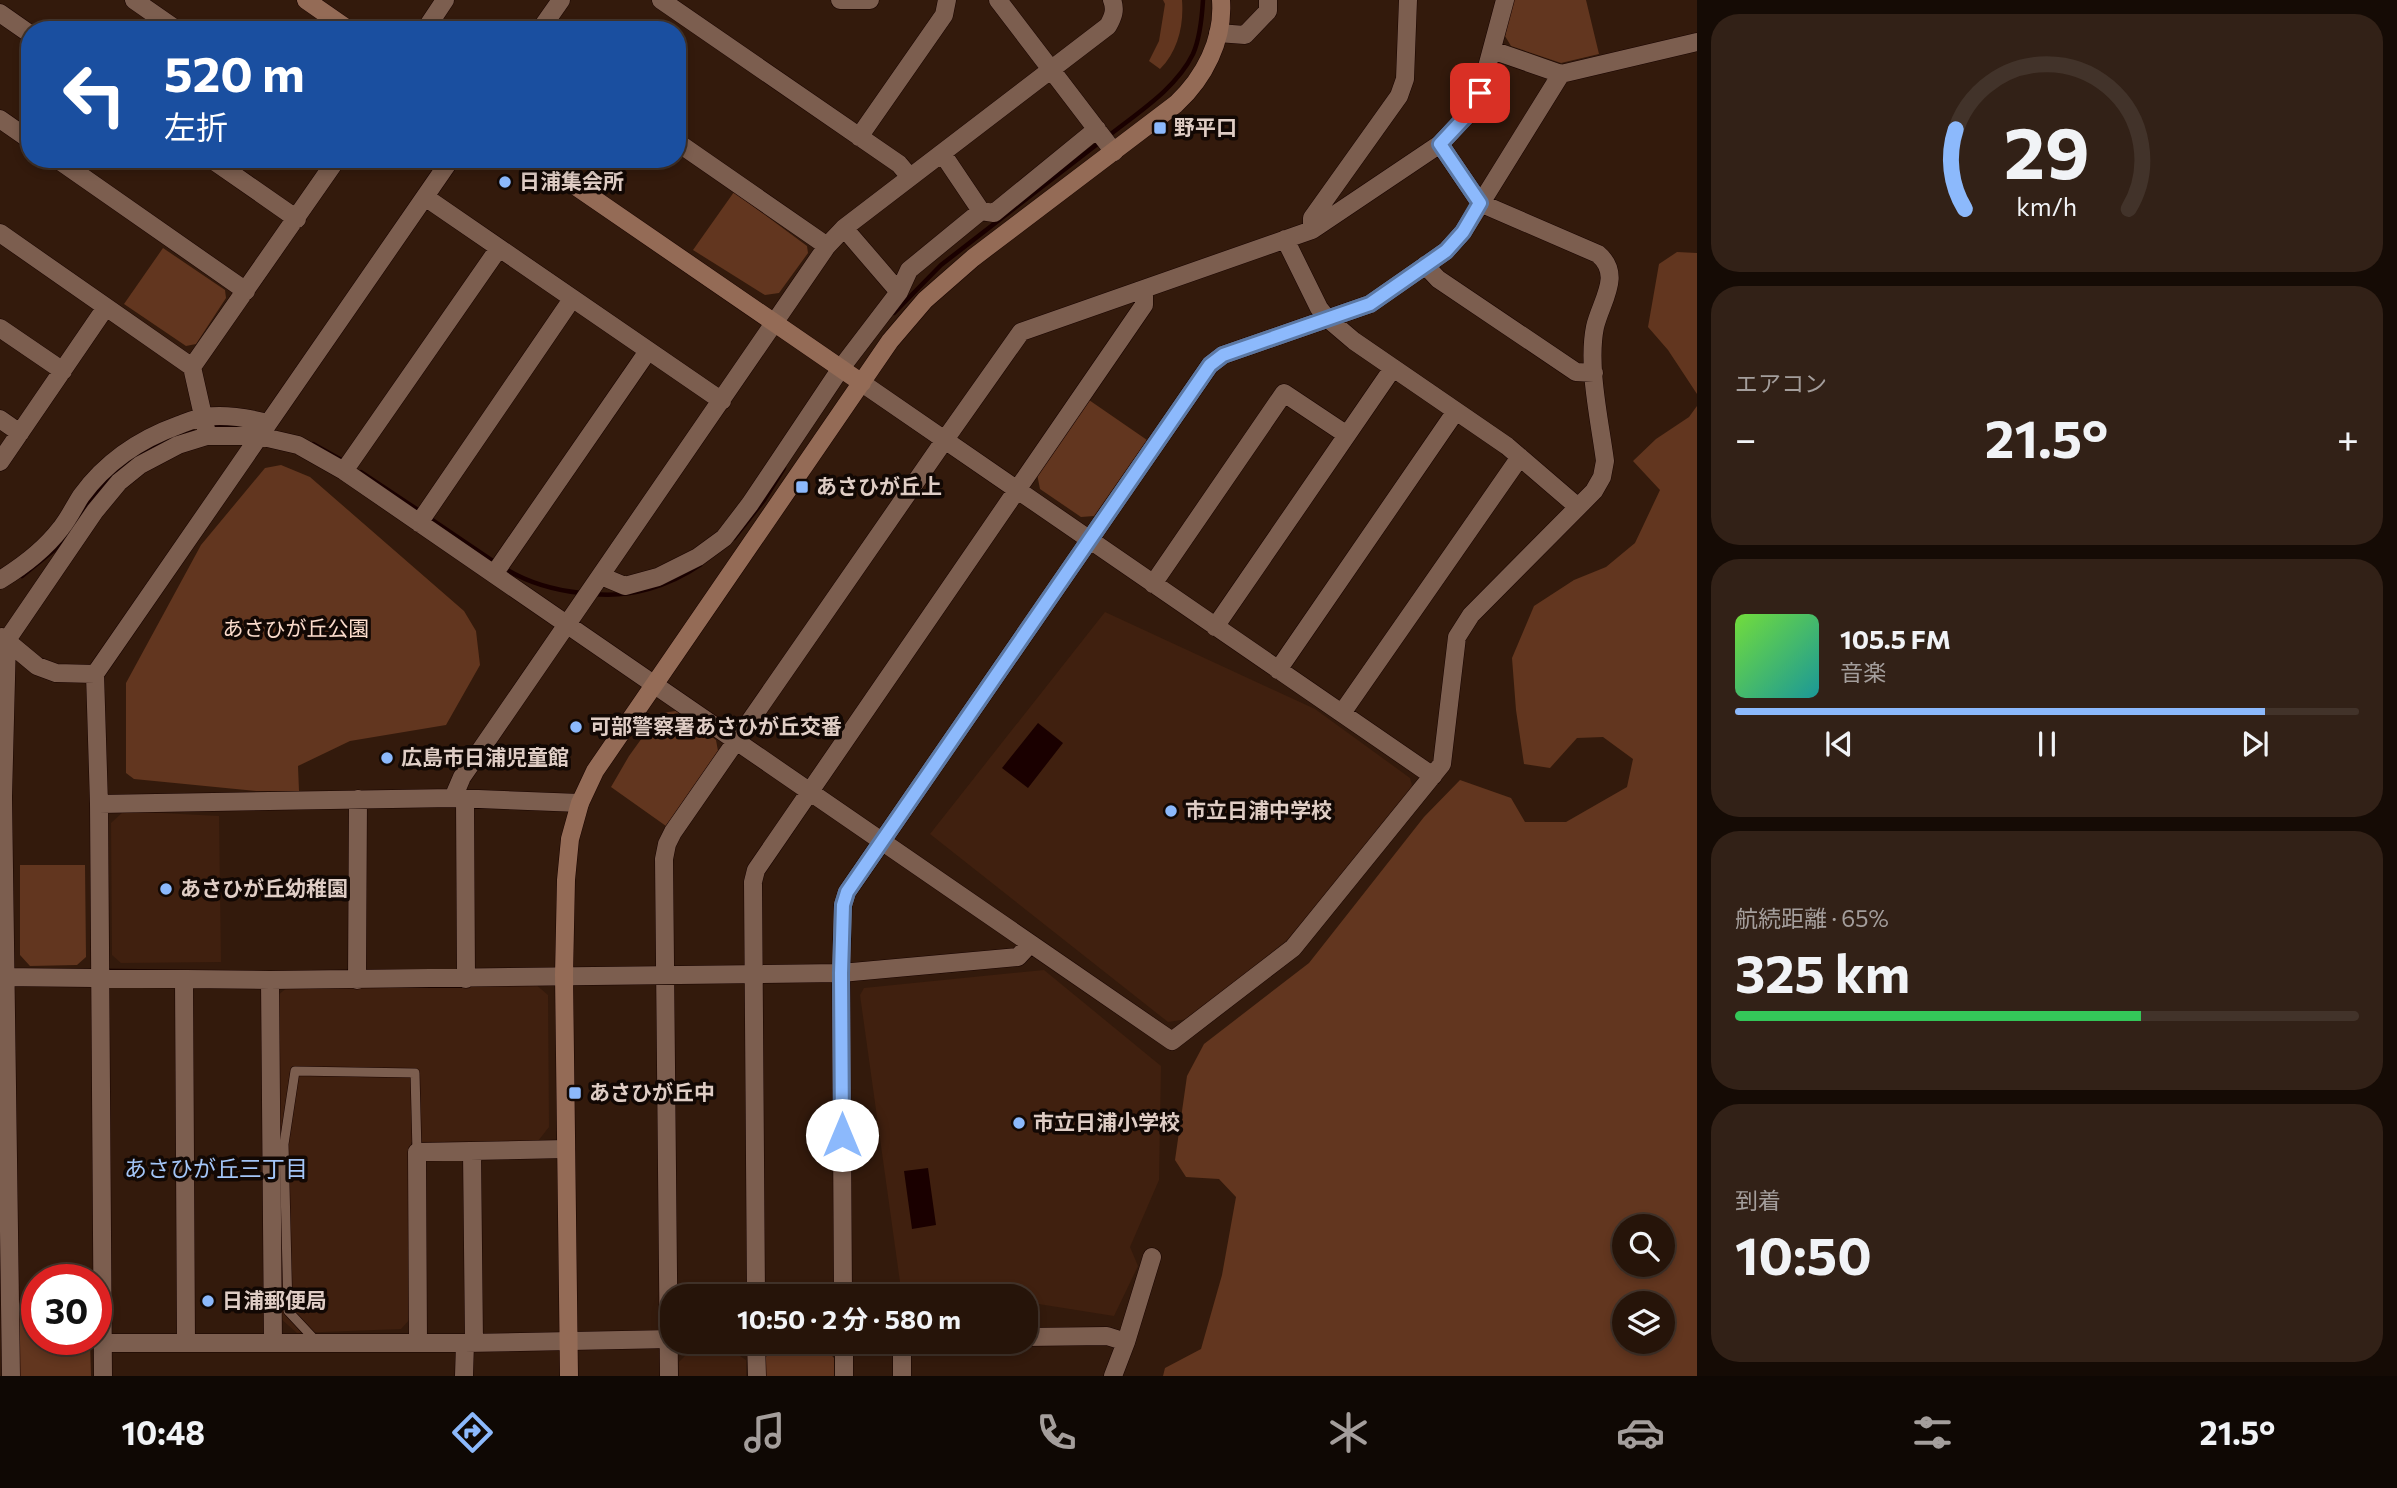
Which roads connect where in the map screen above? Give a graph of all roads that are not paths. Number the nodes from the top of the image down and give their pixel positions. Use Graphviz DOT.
graph roads {
  1 [pos="9,0"];
  2 [pos="134,0"];
  3 [pos="306,0"];
  4 [pos="445,0"];
  5 [pos="561,0"];
  6 [pos="661,0"];
  7 [pos="841,0"];
  8 [pos="870,0"];
  9 [pos="947,0"];
  10 [pos="998,0"];
  11 [pos="1112,0"];
  12 [pos="1221,0"];
  13 [pos="1268,0"];
  14 [pos="1408,0"];
  15 [pos="1505,0"];
  16 [pos="0,13"];
  17 [pos="164,21"];
  18 [pos="336,21"];
  19 [pos="431,21"];
  20 [pos="546,21"];
  21 [pos="21,28"];
  22 [pos="1218,33"];
  23 [pos="1697,43"];
  24 [pos="1492,50"];
  25 [pos="1052,69"];
  26 [pos="1561,74"];
  27 [pos="0,120"];
  28 [pos="1097,129"];
  29 [pos="21,134"];
  30 [pos="859,137"];
  31 [pos="1440,144"];
  32 [pos="686,148"];
  33 [pos="1114,152"];
  34 [pos="942,153"];
  35 [pos="70,168"];
  36 [pos="224,168"];
  37 [pos="331,168"];
  38 [pos="444,168"];
  39 [pos="549,168"];
  40 [pos="911,177"];
  41 [pos="425,197"];
  42 [pos="1480,203"];
  43 [pos="981,211"];
  44 [pos="297,219"];
  45 [pos="844,228"];
  46 [pos="1312,230"];
  47 [pos="0,233"];
  48 [pos="1285,239"];
  49 [pos="827,246"];
  50 [pos="499,248"];
  51 [pos="1425,265"];
  52 [pos="1144,289"];
  53 [pos="246,290"];
  54 [pos="899,292"];
  55 [pos="572,299"];
  56 [pos="106,307"];
  57 [pos="1327,318"];
  58 [pos="775,323"];
  59 [pos="0,328"];
  60 [pos="648,351"];
  61 [pos="192,367"];
  62 [pos="841,368"];
  63 [pos="1393,368"];
  64 [pos="63,371"];
  65 [pos="1594,373"];
  66 [pos="862,383"];
  67 [pos="722,401"];
  68 [pos="1456,411"];
  69 [pos="203,417"];
  70 [pos="0,419"];
  71 [pos="264,429"];
  72 [pos="20,433"];
  73 [pos="1347,435"];
  74 [pos="207,436"];
  75 [pos="943,441"];
  76 [pos="1520,457"];
  77 [pos="0,463"];
  78 [pos="344,471"];
  79 [pos="1016,490"];
  80 [pos="1578,507"];
  81 [pos="419,523"];
  82 [pos="1089,540"];
  83 [pos="494,574"];
  84 [pos="601,576"];
  85 [pos="0,580"];
  86 [pos="1153,584"];
  87 [pos="568,625"];
  88 [pos="1215,627"];
  89 [pos="4,638"];
  90 [pos="1278,670"];
  91 [pos="95,674"];
  92 [pos="653,685"];
  93 [pos="2,706"];
  94 [pos="1342,713"];
  95 [pos="736,742"];
  96 [pos="1433,776"];
  97 [pos="809,792"];
  98 [pos="1,797"];
  99 [pos="459,798"];
  100 [pos="358,799"];
  101 [pos="580,803"];
  102 [pos="99,804"];
  103 [pos="881,841"];
  104 [pos="2,890"];
  105 [pos="1030,944"];
  106 [pos="841,973"];
  107 [pos="667,974"];
  108 [pos="754,974"];
  109 [pos="564,975"];
  110 [pos="3,976"];
  111 [pos="100,978"];
  112 [pos="184,979"];
  113 [pos="466,979"];
  114 [pos="270,980"];
  115 [pos="357,980"];
  116 [pos="566,1149"];
  117 [pos="472,1151"];
  118 [pos="417,1152"];
  119 [pos="1152,1257"];
  120 [pos="102,1264"];
  121 [pos="670,1284"];
  122 [pos="756,1284"];
  123 [pos="844,1284"];
  124 [pos="1038,1336"];
  125 [pos="568,1339"];
  126 [pos="660,1339"];
  127 [pos="1126,1342"];
  128 [pos="112,1343"];
  129 [pos="186,1343"];
  130 [pos="273,1343"];
  131 [pos="318,1343"];
  132 [pos="418,1343"];
  133 [pos="469,1343"];
  134 [pos="670,1354"];
  135 [pos="756,1354"];
  136 [pos="844,1354"];
  137 [pos="902,1354"];
  138 [pos="103,1355"];
  139 [pos="12,1376"];
  140 [pos="103,1376"];
  141 [pos="464,1376"];
  142 [pos="569,1376"];
  143 [pos="669,1376"];
  144 [pos="757,1376"];
  145 [pos="844,1376"];
  146 [pos="902,1376"];
  147 [pos="1113,1376"];
  1 -- 16 [label="street"];
  2 -- 17 [label="street"];
  3 -- 18 [label="street"];
  4 -- 19 [label="street"];
  5 -- 20 [label="street"];
  6 -- 30 [label="street"];
  7 -- 8 [label="street"];
  9 -- 30 [label="street"];
  10 -- 25 [label="street"];
  11 -- 25 [label="street"];
  12 -- 22 [label="street"];
  13 -- 22 [label="street"];
  14 -- 46 [label="street"];
  15 -- 24 [label="street"];
  16 -- 21 [label="street"];
  22 -- 33 [label="street"];
  23 -- 26 [label="street"];
  24 -- 26 [label="street"];
  24 -- 31 [label="street"];
  25 -- 28 [label="street"];
  25 -- 34 [label="street"];
  26 -- 42 [label="street"];
  27 -- 29 [label="street"];
  28 -- 33 [label="street"];
  28 -- 43 [label="street"];
  30 -- 40 [label="street"];
  31 -- 42 [label="street"];
  31 -- 46 [label="street"];
  32 -- 49 [label="street"];
  33 -- 66 [label="street"];
  34 -- 40 [label="street"];
  34 -- 43 [label="street"];
  35 -- 53 [label="street"];
  36 -- 44 [label="street"];
  37 -- 44 [label="street"];
  38 -- 41 [label="street"];
  39 -- 58 [label="street"];
  40 -- 45 [label="street"];
  41 -- 50 [label="street"];
  41 -- 71 [label="street"];
  42 -- 51 [label="street"];
  42 -- 65 [label="street"];
  43 -- 54 [label="street"];
  44 -- 53 [label="street"];
  45 -- 49 [label="street"];
  45 -- 54 [label="street"];
  46 -- 48 [label="street"];
  47 -- 56 [label="street"];
  48 -- 52 [label="street"];
  48 -- 57 [label="street"];
  49 -- 58 [label="street"];
  50 -- 55 [label="street"];
  50 -- 78 [label="street"];
  51 -- 57 [label="street"];
  51 -- 65 [label="street"];
  52 -- 75 [label="street"];
  52 -- 79 [label="street"];
  53 -- 61 [label="street"];
  54 -- 62 [label="street"];
  55 -- 60 [label="street"];
  55 -- 81 [label="street"];
  56 -- 61 [label="street"];
  56 -- 64 [label="street"];
  57 -- 63 [label="street"];
  57 -- 82 [label="street"];
  58 -- 62 [label="street"];
  58 -- 67 [label="street"];
  59 -- 64 [label="street"];
  60 -- 67 [label="street"];
  60 -- 83 [label="street"];
  61 -- 69 [label="street"];
  62 -- 66 [label="street"];
  62 -- 84 [label="street"];
  63 -- 68 [label="street"];
  63 -- 73 [label="street"];
  64 -- 72 [label="street"];
  65 -- 80 [label="street"];
  66 -- 75 [label="street"];
  66 -- 92 [label="street"];
  67 -- 84 [label="street"];
  68 -- 76 [label="street"];
  68 -- 90 [label="street"];
  69 -- 71 [label="street"];
  69 -- 74 [label="street"];
  69 -- 85 [label="street"];
  70 -- 72 [label="street"];
  71 -- 74 [label="street"];
  71 -- 78 [label="street"];
  71 -- 91 [label="street"];
  72 -- 77 [label="street"];
  73 -- 86 [label="street"];
  73 -- 88 [label="street"];
  74 -- 89 [label="street"];
  75 -- 79 [label="street"];
  75 -- 95 [label="street"];
  76 -- 80 [label="street"];
  76 -- 94 [label="street"];
  78 -- 81 [label="street"];
  79 -- 82 [label="street"];
  79 -- 97 [label="street"];
  80 -- 96 [label="street"];
  81 -- 83 [label="street"];
  82 -- 86 [label="street"];
  82 -- 103 [label="street"];
  83 -- 87 [label="street"];
  84 -- 87 [label="street"];
  86 -- 88 [label="street"];
  87 -- 92 [label="street"];
  87 -- 99 [label="street"];
  88 -- 90 [label="street"];
  89 -- 91 [label="street"];
  89 -- 93 [label="street"];
  90 -- 94 [label="street"];
  91 -- 102 [label="street"];
  92 -- 95 [label="street"];
  92 -- 101 [label="street"];
  93 -- 98 [label="street"];
  94 -- 96 [label="street"];
  95 -- 97 [label="street"];
  95 -- 107 [label="street"];
  96 -- 105 [label="street"];
  97 -- 103 [label="street"];
  97 -- 108 [label="street"];
  98 -- 104 [label="street"];
  99 -- 100 [label="street"];
  99 -- 101 [label="street"];
  99 -- 113 [label="street"];
  100 -- 102 [label="street"];
  100 -- 115 [label="street"];
  101 -- 109 [label="street"];
  102 -- 111 [label="street"];
  103 -- 105 [label="street"];
  103 -- 106 [label="street"];
  104 -- 110 [label="street"];
  105 -- 106 [label="street"];
  106 -- 108 [label="street"];
  106 -- 123 [label="street"];
  107 -- 108 [label="street"];
  107 -- 109 [label="street"];
  107 -- 121 [label="street"];
  108 -- 122 [label="street"];
  109 -- 113 [label="street"];
  109 -- 116 [label="street"];
  110 -- 111 [label="street"];
  110 -- 139 [label="street"];
  111 -- 112 [label="street"];
  111 -- 120 [label="street"];
  112 -- 114 [label="street"];
  112 -- 129 [label="street"];
  113 -- 115 [label="street"];
  114 -- 115 [label="street"];
  114 -- 130 [label="street"];
  116 -- 117 [label="street"];
  116 -- 125 [label="street"];
  117 -- 118 [label="street"];
  117 -- 133 [label="street"];
  118 -- 131 [label="lane"];
  118 -- 132 [label="street"];
  119 -- 127 [label="street"];
  124 -- 127 [label="street"];
  125 -- 126 [label="street"];
  125 -- 133 [label="street"];
  125 -- 142 [label="street"];
  127 -- 147 [label="street"];
  128 -- 129 [label="street"];
  129 -- 130 [label="street"];
  130 -- 131 [label="street"];
  131 -- 132 [label="street"];
  132 -- 133 [label="street"];
  133 -- 141 [label="street"];
  134 -- 143 [label="street"];
  135 -- 144 [label="street"];
  136 -- 145 [label="street"];
  137 -- 146 [label="street"];
  138 -- 140 [label="street"];
}
